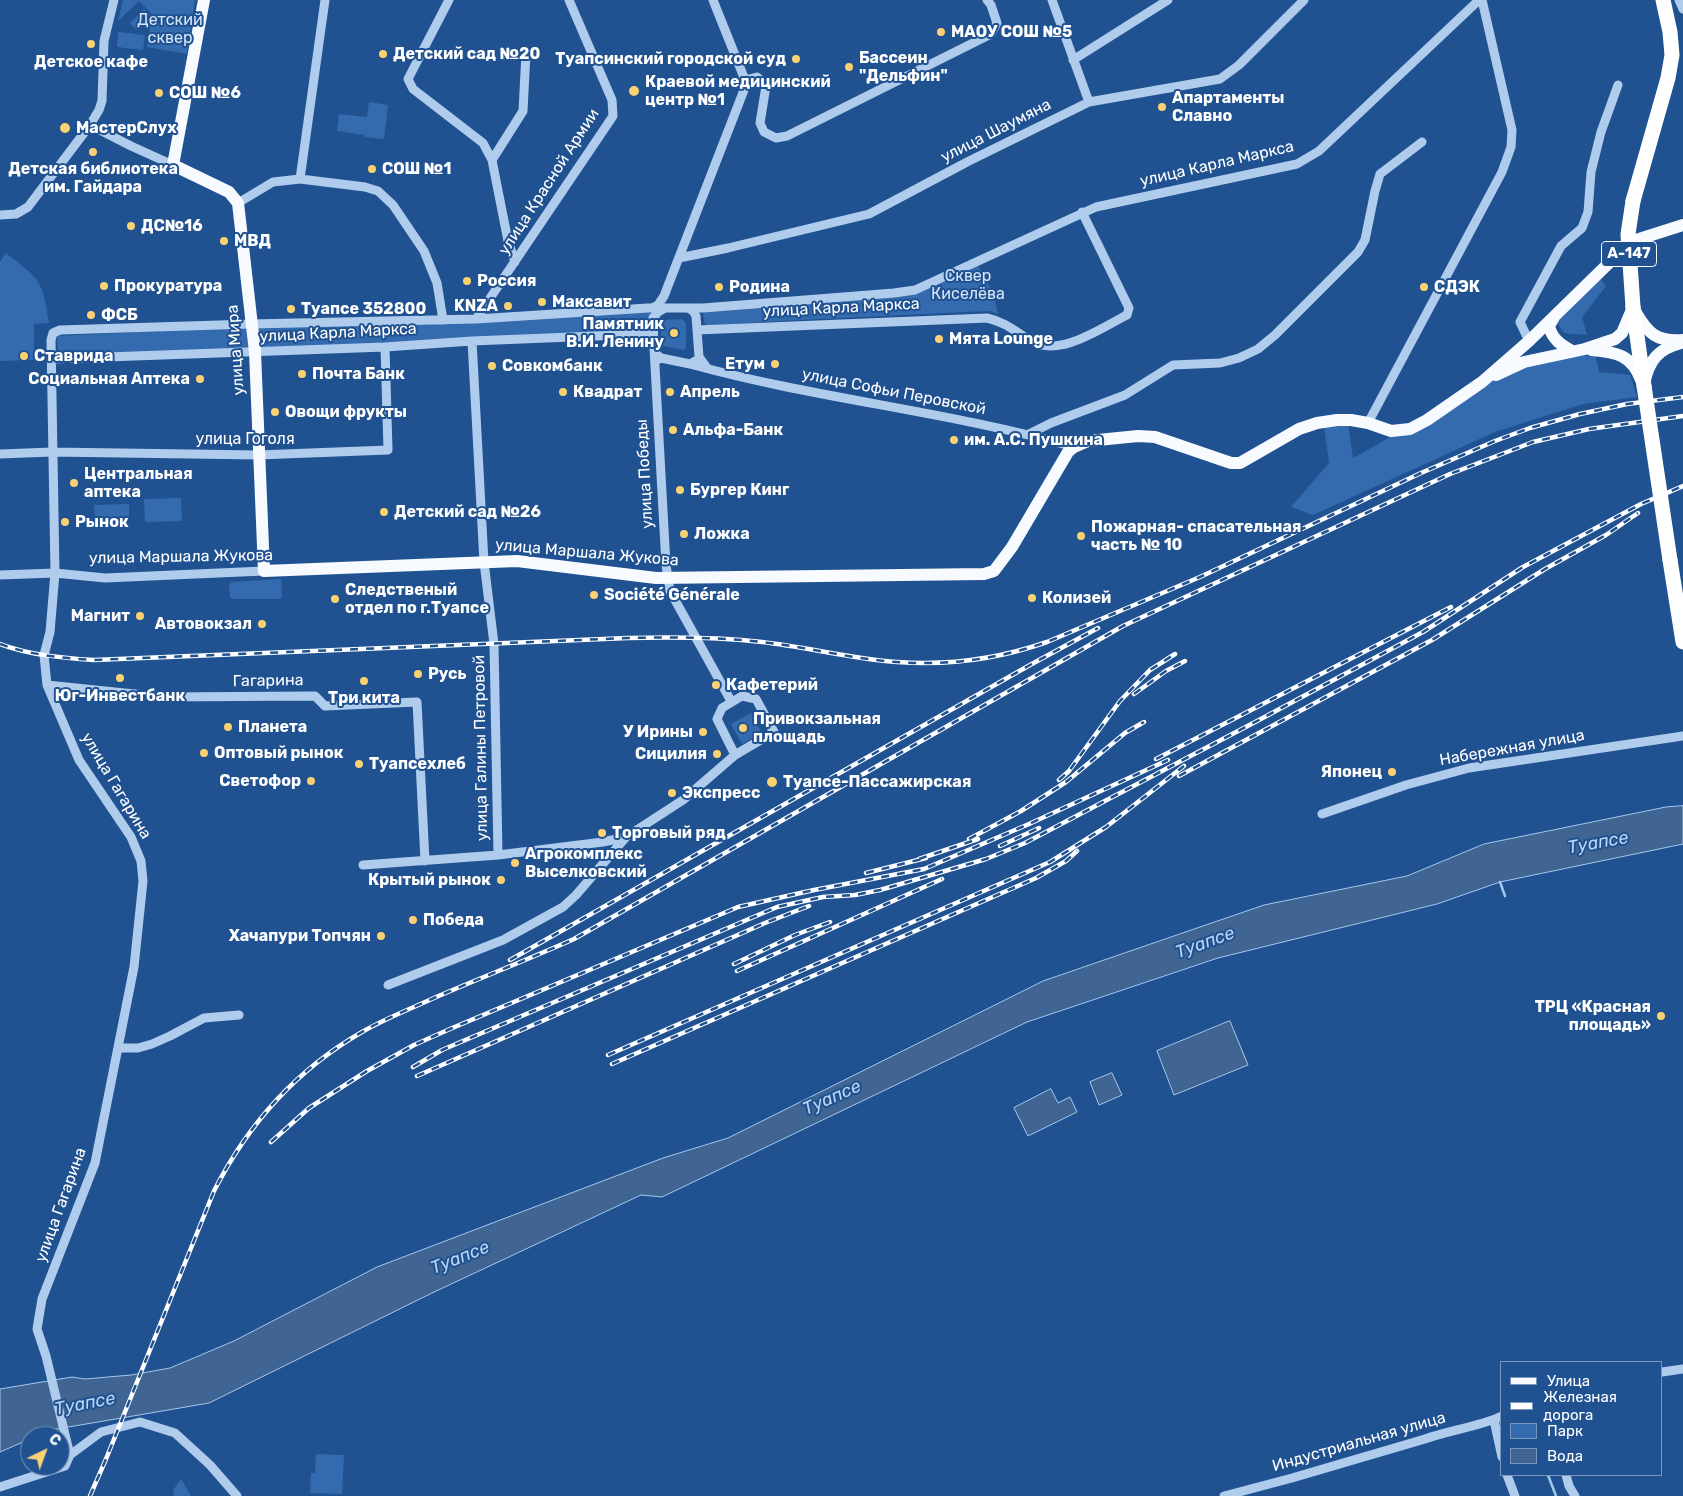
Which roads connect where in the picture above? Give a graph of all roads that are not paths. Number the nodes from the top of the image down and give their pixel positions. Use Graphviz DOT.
graph roads {
  1 [pos="114,0"];
  2 [pos="204,0"];
  3 [pos="326,0"];
  4 [pos="449,0"];
  5 [pos="569,0"];
  6 [pos="713,0"];
  7 [pos="987,0"];
  8 [pos="1052,0"];
  9 [pos="1168,0"];
  10 [pos="1304,0"];
  11 [pos="1480,0"];
  12 [pos="1663,0"];
  13 [pos="1679,0"];
  14 [pos="1683,9"];
  15 [pos="526,54"];
  16 [pos="1073,60"];
  17 [pos="745,80"];
  18 [pos="1618,85"];
  19 [pos="1089,102"];
  20 [pos="90,124"];
  21 [pos="1422,142"];
  22 [pos="492,160"];
  23 [pos="173,165"];
  24 [pos="300,179"];
  25 [pos="238,203"];
  26 [pos="1082,212"];
  27 [pos="0,215"];
  28 [pos="1683,224"];
  29 [pos="679,258"];
  30 [pos="515,262"];
  31 [pos="660,307"];
  32 [pos="1633,307"];
  33 [pos="688,308"];
  34 [pos="703,308"];
  35 [pos="1555,315"];
  36 [pos="696,316"];
  37 [pos="476,319"];
  38 [pos="443,320"];
  39 [pos="251,324"];
  40 [pos="697,330"];
  41 [pos="1531,339"];
  42 [pos="51,340"];
  43 [pos="472,341"];
  44 [pos="1683,341"];
  45 [pos="654,344"];
  46 [pos="385,347"];
  47 [pos="1585,349"];
  48 [pos="1572,350"];
  49 [pos="255,352"];
  50 [pos="698,352"];
  51 [pos="1546,357"];
  52 [pos="51,359"];
  53 [pos="658,361"];
  54 [pos="690,364"];
  55 [pos="707,369"];
  56 [pos="1482,382"];
  57 [pos="1644,386"];
  58 [pos="1368,423"];
  59 [pos="1029,434"];
  60 [pos="1074,447"];
  61 [pos="52,452"];
  62 [pos="0,454"];
  63 [pos="258,455"];
  64 [pos="484,562"];
  65 [pos="264,571"];
  66 [pos="55,573"];
  67 [pos="0,575"];
  68 [pos="667,578"];
  69 [pos="1683,642"];
  70 [pos="47,686"];
  71 [pos="731,701"];
  72 [pos="1683,736"];
  73 [pos="735,755"];
  74 [pos="1322,814"];
  75 [pos="626,837"];
  76 [pos="498,855"];
  77 [pos="425,861"];
  78 [pos="364,865"];
  79 [pos="388,985"];
  80 [pos="239,1015"];
  81 [pos="118,1048"];
  82 [pos="1683,1369"];
  83 [pos="1663,1372"];
  84 [pos="1498,1418"];
  85 [pos="63,1426"];
  86 [pos="1500,1438"];
  87 [pos="70,1455"];
  88 [pos="34,1476"];
  89 [pos="1507,1476"];
  90 [pos="1566,1476"];
  91 [pos="0,1487"];
  92 [pos="236,1496"];
  93 [pos="1224,1496"];
  94 [pos="1515,1496"];
  95 [pos="1575,1496"];
  1 -- 20 [label="street"];
  2 -- 23 [label="main road"];
  3 -- 24 [label="street"];
  4 -- 22 [label="street"];
  5 -- 30 [label="street, улица Красной Армии"];
  6 -- 17 [label="street"];
  7 -- 17 [label="street"];
  8 -- 16 [label="street"];
  9 -- 16 [label="street"];
  10 -- 19 [label="street, улица Шаумяна"];
  11 -- 26 [label="street, улица Карла Маркса"];
  11 -- 58 [label="street"];
  12 -- 32 [label="highway, А-147, bridge"];
  13 -- 14 [label="street"];
  15 -- 22 [label="street"];
  16 -- 19 [label="street"];
  17 -- 29 [label="street"];
  18 -- 41 [label="street"];
  19 -- 29 [label="street, улица Шаумяна"];
  20 -- 23 [label="street"];
  20 -- 27 [label="street"];
  21 -- 59 [label="street"];
  22 -- 30 [label="street"];
  23 -- 25 [label="main road"];
  24 -- 25 [label="street"];
  24 -- 38 [label="street"];
  25 -- 39 [label="main road, улица Мира"];
  26 -- 34 [label="street, улица Карла Маркса"];
  26 -- 40 [label="street, улица Карла Маркса"];
  28 -- 35 [label="main road"];
  29 -- 31 [label="street"];
  30 -- 37 [label="street, улица Красной Армии"];
  31 -- 33 [label="street, улица Карла Маркса"];
  31 -- 37 [label="street, улица Карла Маркса"];
  31 -- 45 [label="street"];
  32 -- 44 [label="main road, А-147"];
  32 -- 47 [label="main road, А-147"];
  32 -- 57 [label="highway, А-147"];
  33 -- 34 [label="street, улица Карла Маркса"];
  33 -- 36 [label="street"];
  34 -- 36 [label="street"];
  35 -- 41 [label="main road"];
  35 -- 48 [label="main road"];
  36 -- 40 [label="street"];
  37 -- 38 [label="street, улица Карла Маркса"];
  38 -- 39 [label="street, улица Карла Маркса"];
  39 -- 42 [label="street, улица Карла Маркса"];
  39 -- 49 [label="main road, улица Мира"];
  40 -- 50 [label="street"];
  41 -- 51 [label="main road"];
  41 -- 56 [label="main road"];
  42 -- 52 [label="street, улица Гагарина"];
  43 -- 45 [label="street, улица Карла Маркса"];
  43 -- 46 [label="street, улица Карла Маркса"];
  43 -- 64 [label="street, улица Галины Петровой"];
  44 -- 57 [label="main road, А-147"];
  45 -- 53 [label="street"];
  46 -- 49 [label="street, улица Карла Маркса"];
  46 -- 63 [label="street, улица Гоголя"];
  47 -- 48 [label="main road, А-147"];
  47 -- 57 [label="main road, А-147"];
  48 -- 51 [label="main road"];
  49 -- 52 [label="street, улица Карла Маркса"];
  49 -- 63 [label="main road, улица Мира"];
  50 -- 54 [label="street"];
  50 -- 55 [label="street"];
  51 -- 56 [label="main road"];
  52 -- 61 [label="street, улица Гагарина"];
  53 -- 54 [label="street, улица Софьи Перовской"];
  53 -- 68 [label="street, улица Победы"];
  54 -- 55 [label="street, улица Софьи Перовской"];
  55 -- 59 [label="street, улица Софьи Перовской"];
  56 -- 58 [label="main road"];
  57 -- 69 [label="highway, А-147, bridge"];
  58 -- 60 [label="main road"];
  59 -- 60 [label="street, улица Софьи Перовской"];
  60 -- 68 [label="main road, улица Маршала Жукова"];
  61 -- 62 [label="street, улица Гоголя"];
  61 -- 63 [label="street, улица Гоголя"];
  61 -- 66 [label="street, улица Гагарина"];
  63 -- 65 [label="main road, улица Мира"];
  64 -- 65 [label="main road, улица Маршала Жукова"];
  64 -- 68 [label="main road, улица Маршала Жукова"];
  64 -- 76 [label="street, улица Галины Петровой"];
  65 -- 66 [label="street, улица Маршала Жукова"];
  66 -- 67 [label="street, улица Маршала Жукова"];
  66 -- 70 [label="street, улица Гагарина"];
  68 -- 71 [label="street, улица Победы"];
  70 -- 77 [label="street, Гагарина"];
  70 -- 81 [label="street, улица Гагарина"];
  71 -- 73 [label="street"];
  71 -- 73 [label="street"];
  72 -- 74 [label="street, Набережная улица"];
  73 -- 75 [label="street"];
  75 -- 76 [label="street"];
  75 -- 79 [label="street"];
  76 -- 77 [label="street"];
  77 -- 78 [label="street"];
  80 -- 81 [label="street"];
  81 -- 85 [label="street, улица Гагарина"];
  82 -- 83 [label="street"];
  84 -- 86 [label="street"];
  84 -- 93 [label="street, Индустриальная улица"];
  87 -- 92 [label="street"];
  88 -- 91 [label="street"];
  89 -- 94 [label="street"];
  90 -- 95 [label="street"];
}
